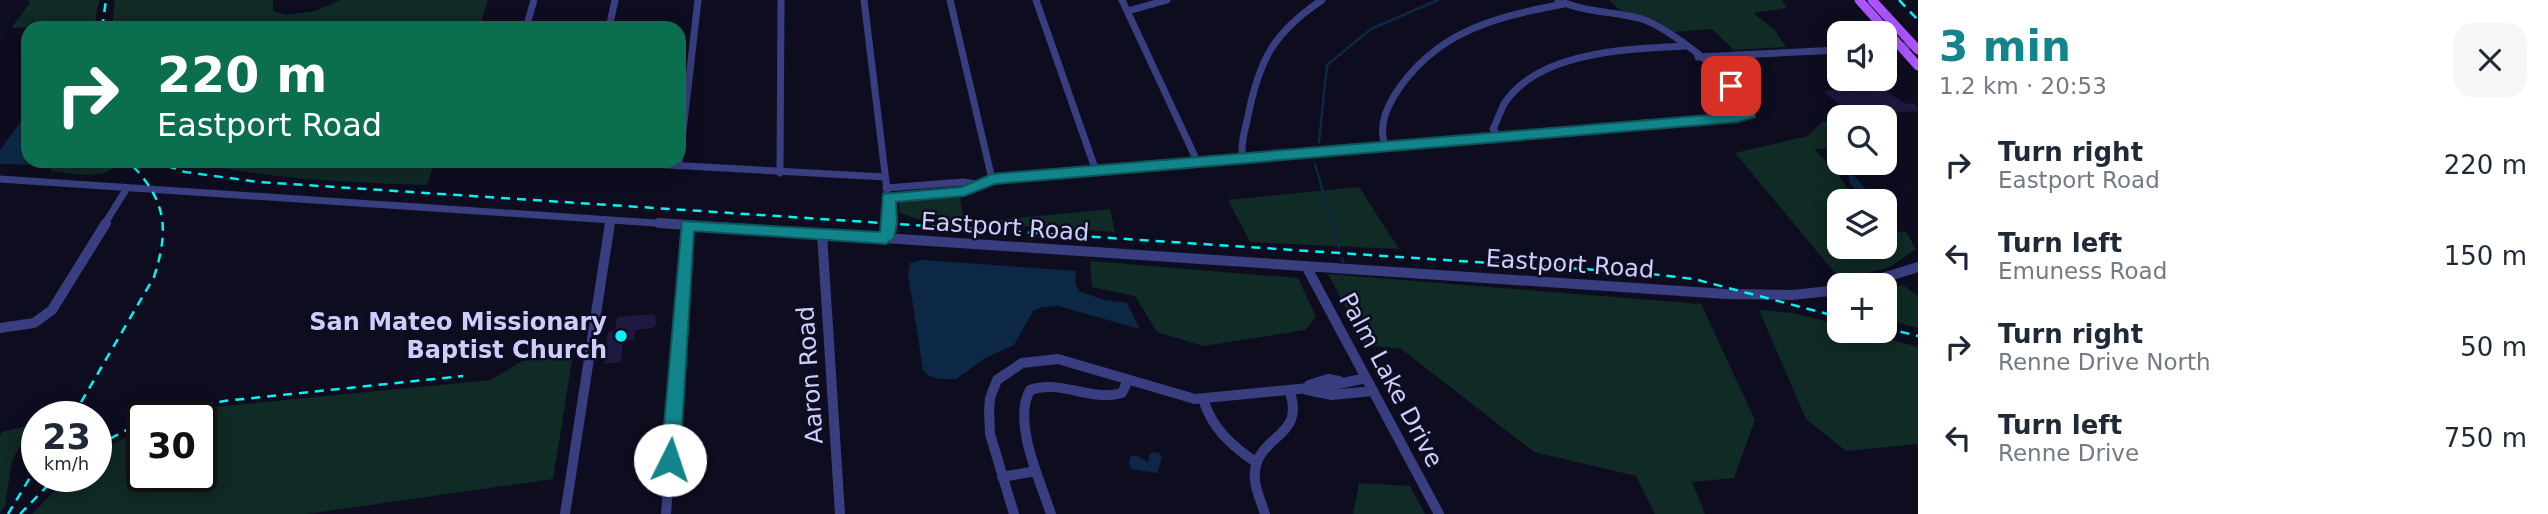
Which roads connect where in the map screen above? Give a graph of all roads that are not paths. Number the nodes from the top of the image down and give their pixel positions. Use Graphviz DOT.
graph roads {
  1 [pos="534,0"];
  2 [pos="615,0"];
  3 [pos="698,0"];
  4 [pos="781,0"];
  5 [pos="864,0"];
  6 [pos="950,0"];
  7 [pos="1036,0"];
  8 [pos="1122,0"];
  9 [pos="1167,0"];
  10 [pos="1322,0"];
  11 [pos="1859,0"];
  12 [pos="1872,0"];
  13 [pos="1561,2"];
  14 [pos="1128,11"];
  15 [pos="528,21"];
  16 [pos="610,21"];
  17 [pos="1685,46"];
  18 [pos="1897,46"];
  19 [pos="1900,46"];
  20 [pos="1916,47"];
  21 [pos="1827,51"];
  22 [pos="1699,57"];
  23 [pos="1918,66"];
  24 [pos="686,118"];
  25 [pos="1499,137"];
  26 [pos="1386,147"];
  27 [pos="1244,159"];
  28 [pos="1198,163"];
  29 [pos="686,166"];
  30 [pos="1096,171"];
  31 [pos="780,173"];
  32 [pos="885,177"];
  33 [pos="0,179"];
  34 [pos="992,179"];
  35 [pos="127,188"];
  36 [pos="887,193"];
  37 [pos="610,220"];
  38 [pos="687,225"];
  39 [pos="822,234"];
  40 [pos="886,238"];
  41 [pos="1306,266"];
  42 [pos="1918,267"];
  43 [pos="1897,274"];
  44 [pos="1827,291"];
  45 [pos="0,328"];
  46 [pos="1366,378"];
  47 [pos="1128,380"];
  48 [pos="1302,389"];
  49 [pos="1290,390"];
  50 [pos="1373,391"];
  51 [pos="1203,399"];
  52 [pos="1257,463"];
  53 [pos="1036,471"];
  54 [pos="1002,477"];
  55 [pos="565,514"];
  56 [pos="666,514"];
  57 [pos="840,514"];
  58 [pos="1014,514"];
  59 [pos="1051,514"];
  60 [pos="1265,514"];
  61 [pos="1438,514"];
  1 -- 15 [label="street"];
  2 -- 16 [label="street"];
  3 -- 24 [label="street"];
  4 -- 31 [label="street"];
  5 -- 32 [label="street"];
  6 -- 34 [label="street"];
  7 -- 30 [label="street"];
  8 -- 14 [label="street"];
  9 -- 14 [label="street"];
  10 -- 27 [label="street"];
  11 -- 19 [label="main road"];
  12 -- 20 [label="main road"];
  13 -- 17 [label="street"];
  13 -- 26 [label="street"];
  14 -- 28 [label="street"];
  17 -- 22 [label="street"];
  17 -- 25 [label="street"];
  18 -- 19 [label="street"];
  19 -- 20 [label="street"];
  19 -- 23 [label="main road"];
  21 -- 22 [label="street"];
  22 -- 25 [label="street"];
  25 -- 26 [label="street"];
  26 -- 27 [label="street"];
  27 -- 28 [label="street"];
  28 -- 30 [label="street"];
  29 -- 31 [label="street"];
  30 -- 34 [label="street"];
  31 -- 32 [label="street"];
  32 -- 36 [label="street"];
  33 -- 35 [label="street, Eastport Road"];
  34 -- 36 [label="street"];
  35 -- 37 [label="street, Eastport Road"];
  35 -- 45 [label="street"];
  36 -- 40 [label="street"];
  37 -- 38 [label="street, Eastport Road"];
  37 -- 55 [label="street"];
  38 -- 39 [label="street, Eastport Road"];
  38 -- 56 [label="street"];
  39 -- 40 [label="street, Eastport Road"];
  39 -- 57 [label="street, Aaron Road"];
  40 -- 41 [label="street, Eastport Road"];
  41 -- 44 [label="street, Eastport Road"];
  41 -- 46 [label="street, Palm Lake Drive"];
  42 -- 43 [label="street"];
  46 -- 48 [label="street"];
  46 -- 50 [label="street, Palm Lake Drive"];
  47 -- 51 [label="street"];
  47 -- 53 [label="street"];
  47 -- 54 [label="street"];
  48 -- 49 [label="street"];
  48 -- 50 [label="street"];
  49 -- 51 [label="street"];
  49 -- 52 [label="street"];
  50 -- 61 [label="street, Palm Lake Drive"];
  51 -- 52 [label="street"];
  52 -- 60 [label="street"];
  53 -- 54 [label="street"];
  53 -- 59 [label="street"];
  54 -- 58 [label="street"];
}
